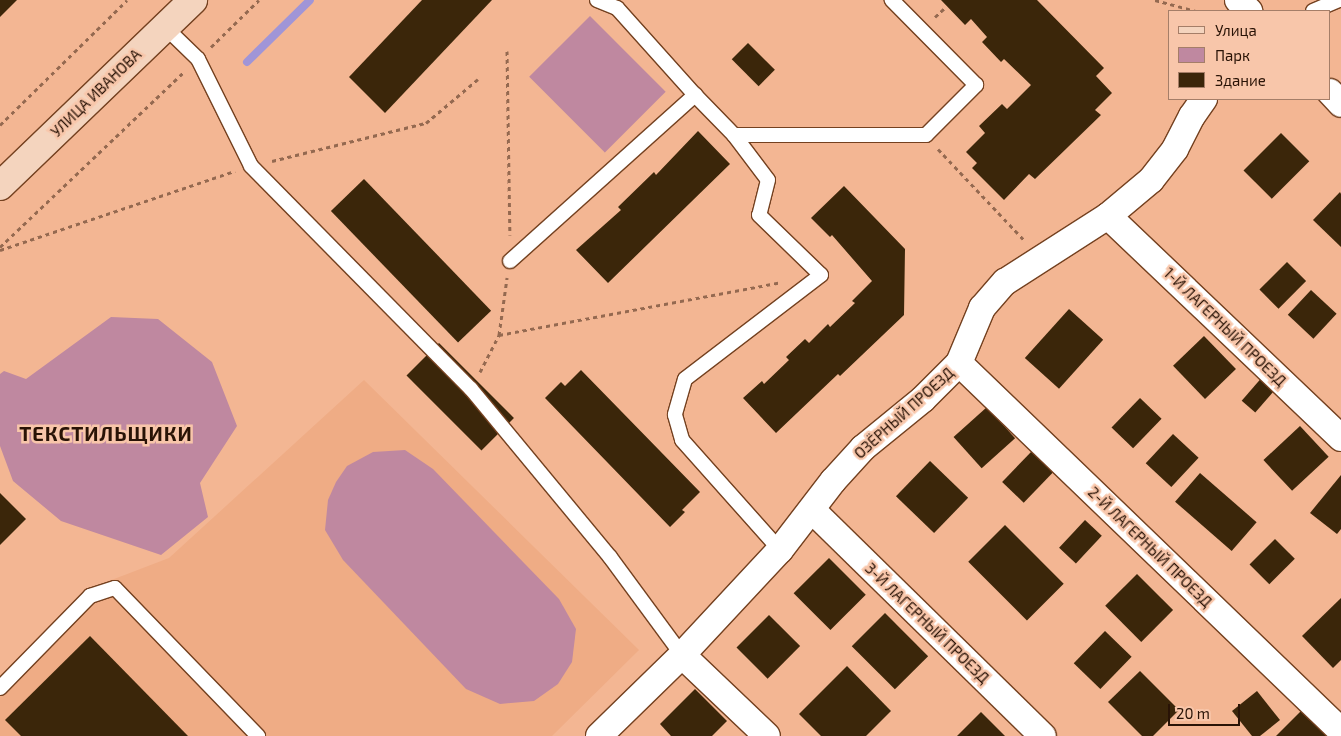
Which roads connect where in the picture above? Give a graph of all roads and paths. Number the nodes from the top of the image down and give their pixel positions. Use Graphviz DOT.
graph roads {
  1 [pos="128,0"];
  2 [pos="193,0"];
  3 [pos="259,0"];
  4 [pos="597,0"];
  5 [pos="892,0"];
  6 [pos="1155,0"];
  7 [pos="1238,0"];
  8 [pos="1339,0"];
  9 [pos="621,4"];
  10 [pos="1192,10"];
  11 [pos="1248,10"];
  12 [pos="1315,10"];
  13 [pos="165,27"];
  14 [pos="507,51"];
  15 [pos="198,59"];
  16 [pos="1331,93"];
  17 [pos="696,95"];
  18 [pos="1203,100"];
  19 [pos="1341,104"];
  20 [pos="0,125"];
  21 [pos="734,135"];
  22 [pos="926,135"];
  23 [pos="0,186"];
  24 [pos="1108,216"];
  25 [pos="0,247"];
  26 [pos="1040,258"];
  27 [pos="510,261"];
  28 [pos="782,282"];
  29 [pos="499,335"];
  30 [pos="959,364"];
  31 [pos="471,390"];
  32 [pos="1341,438"];
  33 [pos="812,510"];
  34 [pos="780,550"];
  35 [pos="682,655"];
  36 [pos="0,688"];
  37 [pos="1341,731"];
  38 [pos="258,736"];
  39 [pos="599,736"];
  40 [pos="767,736"];
  41 [pos="1043,736"];
  1 -- 20 [label="path"];
  2 -- 13 [label="street, УЛИЦА ИВАНОВА"];
  3 -- 15 [label="path"];
  4 -- 9 [label="lane"];
  5 -- 22 [label="lane"];
  6 -- 10 [label="path"];
  7 -- 11 [label="street"];
  8 -- 12 [label="lane"];
  9 -- 17 [label="lane"];
  13 -- 15 [label="lane"];
  13 -- 23 [label="street, УЛИЦА ИВАНОВА"];
  14 -- 27 [label="path"];
  15 -- 25 [label="path"];
  15 -- 31 [label="lane"];
  16 -- 19 [label="street"];
  17 -- 21 [label="lane"];
  17 -- 27 [label="lane"];
  18 -- 24 [label="street, ОЗЁРНЫЙ ПРОЕЗД"];
  21 -- 22 [label="lane"];
  21 -- 34 [label="lane"];
  22 -- 26 [label="path"];
  24 -- 26 [label="street, ОЗЁРНЫЙ ПРОЕЗД"];
  24 -- 32 [label="street, 1-Й ЛАГЕРНЫЙ ПРОЕЗД"];
  26 -- 30 [label="street, ОЗЁРНЫЙ ПРОЕЗД"];
  27 -- 29 [label="path"];
  28 -- 29 [label="path"];
  29 -- 31 [label="path"];
  30 -- 33 [label="street, ОЗЁРНЫЙ ПРОЕЗД"];
  30 -- 37 [label="street, 2-Й ЛАГЕРНЫЙ ПРОЕЗД"];
  31 -- 35 [label="lane"];
  33 -- 34 [label="street, ОЗЁРНЫЙ ПРОЕЗД"];
  33 -- 41 [label="street, 3-Й ЛАГЕРНЫЙ ПРОЕЗД"];
  34 -- 35 [label="street, ОЗЁРНЫЙ ПРОЕЗД"];
  35 -- 39 [label="street, ОЗЁРНЫЙ ПРОЕЗД"];
  35 -- 40 [label="street"];
  36 -- 38 [label="lane"];
}
